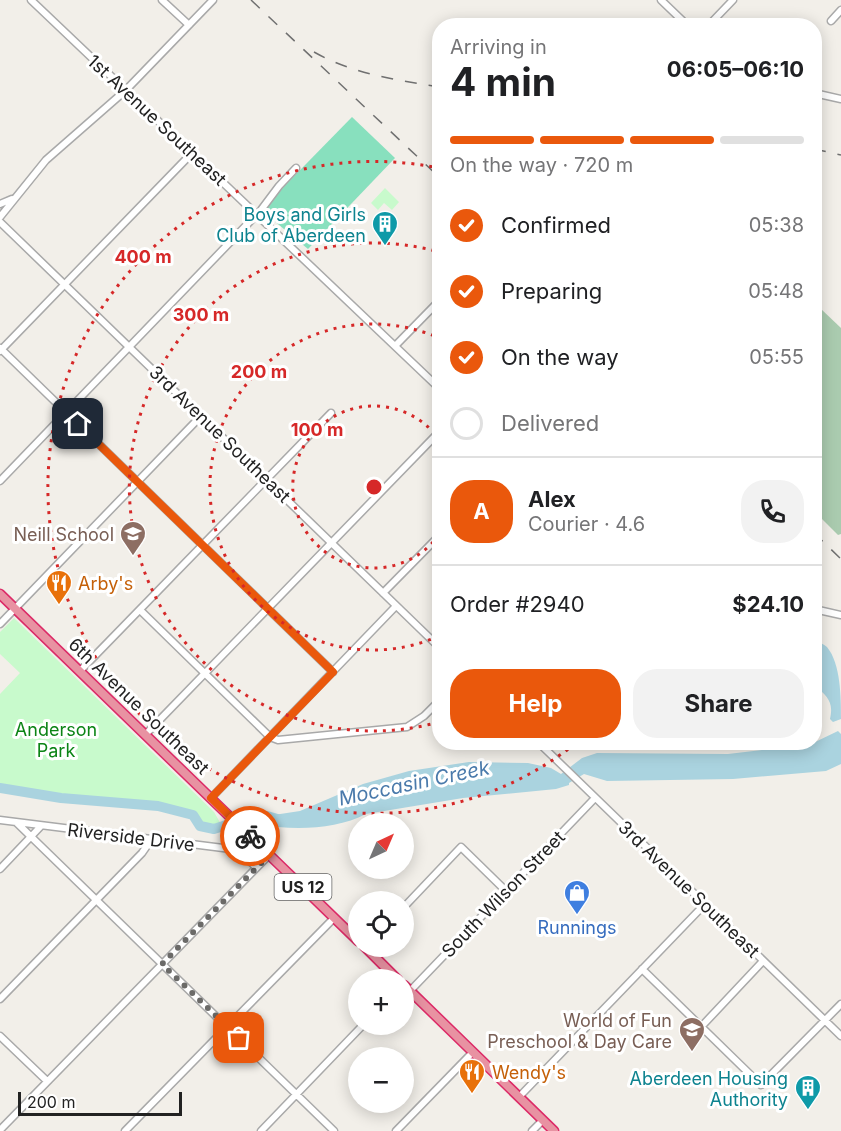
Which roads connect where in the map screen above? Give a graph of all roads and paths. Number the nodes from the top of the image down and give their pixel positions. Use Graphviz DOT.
graph roads {
  1 [pos="30,0"];
  2 [pos="162,0"];
  3 [pos="213,0"];
  4 [pos="661,0"];
  5 [pos="733,0"];
  6 [pos="841,10"];
  7 [pos="680,18"];
  8 [pos="716,18"];
  9 [pos="831,21"];
  10 [pos="189,25"];
  11 [pos="126,90"];
  12 [pos="822,95"];
  13 [pos="841,99"];
  14 [pos="192,153"];
  15 [pos="296,168"];
  16 [pos="18,195"];
  17 [pos="0,204"];
  18 [pos="257,214"];
  19 [pos="0,220"];
  20 [pos="64,284"];
  21 [pos="432,308"];
  22 [pos="395,346"];
  23 [pos="130,347"];
  24 [pos="0,350"];
  25 [pos="432,381"];
  26 [pos="66,412"];
  27 [pos="331,413"];
  28 [pos="201,416"];
  29 [pos="432,439"];
  30 [pos="266,479"];
  31 [pos="0,481"];
  32 [pos="138,481"];
  33 [pos="331,542"];
  34 [pos="432,544"];
  35 [pos="203,545"];
  36 [pos="383,593"];
  37 [pos="0,594"];
  38 [pos="396,606"];
  39 [pos="268,608"];
  40 [pos="15,609"];
  41 [pos="140,610"];
  42 [pos="822,611"];
  43 [pos="841,615"];
  44 [pos="0,624"];
  45 [pos="432,640"];
  46 [pos="80,671"];
  47 [pos="333,672"];
  48 [pos="204,673"];
  49 [pos="432,707"];
  50 [pos="146,735"];
  51 [pos="270,737"];
  52 [pos="546,750"];
  53 [pos="211,798"];
  54 [pos="595,798"];
  55 [pos="0,820"];
  56 [pos="16,823"];
  57 [pos="41,826"];
  58 [pos="31,837"];
  59 [pos="151,840"];
  60 [pos="269,855"];
  61 [pos="256,867"];
  62 [pos="0,869"];
  63 [pos="506,891"];
  64 [pos="414,896"];
  65 [pos="96,900"];
  66 [pos="705,904"];
  67 [pos="334,918"];
  68 [pos="348,931"];
  69 [pos="374,957"];
  70 [pos="764,961"];
  71 [pos="162,964"];
  72 [pos="387,969"];
  73 [pos="642,969"];
  74 [pos="414,981"];
  75 [pos="414,995"];
  76 [pos="0,999"];
  77 [pos="841,1004"];
  78 [pos="824,1020"];
  79 [pos="227,1027"];
  80 [pos="701,1027"];
  81 [pos="353,1035"];
  82 [pos="0,1036"];
  83 [pos="841,1036"];
  84 [pos="473,1052"];
  85 [pos="47,1081"];
  86 [pos="296,1094"];
  87 [pos="519,1097"];
  88 [pos="543,1120"];
  89 [pos="0,1130"];
  90 [pos="125,1131"];
  91 [pos="261,1131"];
  92 [pos="334,1131"];
  93 [pos="396,1131"];
  94 [pos="532,1131"];
  95 [pos="554,1131"];
  1 -- 11 [label="street, 1st Avenue Southeast"];
  2 -- 10 [label="street"];
  3 -- 10 [label="street"];
  4 -- 7 [label="street"];
  5 -- 8 [label="street"];
  6 -- 9 [label="street"];
  10 -- 11 [label="street"];
  11 -- 14 [label="street, 1st Avenue Southeast"];
  11 -- 16 [label="street"];
  12 -- 13 [label="street"];
  14 -- 18 [label="street, 1st Avenue Southeast"];
  14 -- 20 [label="street"];
  15 -- 18 [label="street"];
  16 -- 17 [label="street"];
  16 -- 19 [label="street"];
  18 -- 22 [label="street, 1st Avenue Southeast"];
  18 -- 23 [label="street"];
  19 -- 20 [label="street, 3rd Avenue Southeast"];
  20 -- 23 [label="street, 3rd Avenue Southeast"];
  20 -- 24 [label="street"];
  21 -- 22 [label="street"];
  22 -- 25 [label="street, 1st Avenue Southeast"];
  23 -- 26 [label="street"];
  23 -- 28 [label="street, 3rd Avenue Southeast"];
  24 -- 26 [label="street"];
  26 -- 31 [label="street"];
  26 -- 32 [label="street"];
  27 -- 30 [label="street"];
  28 -- 30 [label="street, 3rd Avenue Southeast"];
  28 -- 32 [label="street"];
  29 -- 33 [label="street"];
  30 -- 33 [label="street, 3rd Avenue Southeast"];
  30 -- 35 [label="street"];
  32 -- 35 [label="street"];
  32 -- 40 [label="street"];
  33 -- 36 [label="street, 3rd Avenue Southeast"];
  33 -- 39 [label="street"];
  34 -- 36 [label="street"];
  35 -- 39 [label="street"];
  35 -- 41 [label="street"];
  36 -- 38 [label="street, 3rd Avenue Southeast"];
  37 -- 40 [label="highway, 6th Avenue Southeast / US 12"];
  38 -- 45 [label="street, 3rd Avenue Southeast"];
  38 -- 47 [label="street"];
  39 -- 47 [label="street"];
  39 -- 48 [label="street"];
  40 -- 44 [label="street"];
  40 -- 46 [label="highway, 6th Avenue Southeast / US 12"];
  41 -- 46 [label="street"];
  41 -- 48 [label="street"];
  42 -- 43 [label="street"];
  46 -- 50 [label="highway, 6th Avenue Southeast / US 12"];
  47 -- 51 [label="street"];
  48 -- 50 [label="street"];
  48 -- 51 [label="street"];
  49 -- 51 [label="street"];
  50 -- 53 [label="highway, 6th Avenue Southeast / US 12"];
  51 -- 53 [label="street"];
  52 -- 54 [label="street, 3rd Avenue Southeast"];
  53 -- 60 [label="highway, 6th Avenue Southeast / US 12"];
  54 -- 63 [label="street, South Wilson Street"];
  54 -- 66 [label="street, 3rd Avenue Southeast"];
  55 -- 56 [label="street, Riverside Drive"];
  56 -- 57 [label="street, Riverside Drive"];
  56 -- 58 [label="street"];
  57 -- 58 [label="street"];
  57 -- 59 [label="street, Riverside Drive"];
  58 -- 62 [label="street"];
  58 -- 65 [label="street"];
  59 -- 61 [label="street, Riverside Drive"];
  59 -- 65 [label="street"];
  60 -- 61 [label="street"];
  60 -- 67 [label="highway, 6th Avenue Southeast / US 12"];
  61 -- 71 [label="street"];
  63 -- 64 [label="street"];
  63 -- 74 [label="street, South Wilson Street"];
  65 -- 71 [label="street"];
  65 -- 76 [label="street"];
  66 -- 70 [label="street, 3rd Avenue Southeast"];
  66 -- 73 [label="street"];
  67 -- 68 [label="highway, 6th Avenue Southeast / US 12"];
  67 -- 79 [label="street"];
  69 -- 72 [label="highway"];
  70 -- 78 [label="street, 3rd Avenue Southeast"];
  70 -- 80 [label="street"];
  71 -- 79 [label="street"];
  71 -- 85 [label="street"];
  73 -- 80 [label="street"];
  73 -- 87 [label="street"];
  75 -- 84 [label="highway"];
  77 -- 78 [label="street"];
  78 -- 80 [label="street"];
  78 -- 83 [label="street, 3rd Avenue Southeast"];
  79 -- 86 [label="street"];
  79 -- 90 [label="street"];
  81 -- 86 [label="street"];
  82 -- 85 [label="street"];
  84 -- 87 [label="highway"];
  84 -- 93 [label="street"];
  85 -- 89 [label="street"];
  86 -- 91 [label="street"];
  86 -- 92 [label="street"];
  87 -- 88 [label="highway"];
  88 -- 94 [label="street"];
  88 -- 95 [label="highway"];
}
